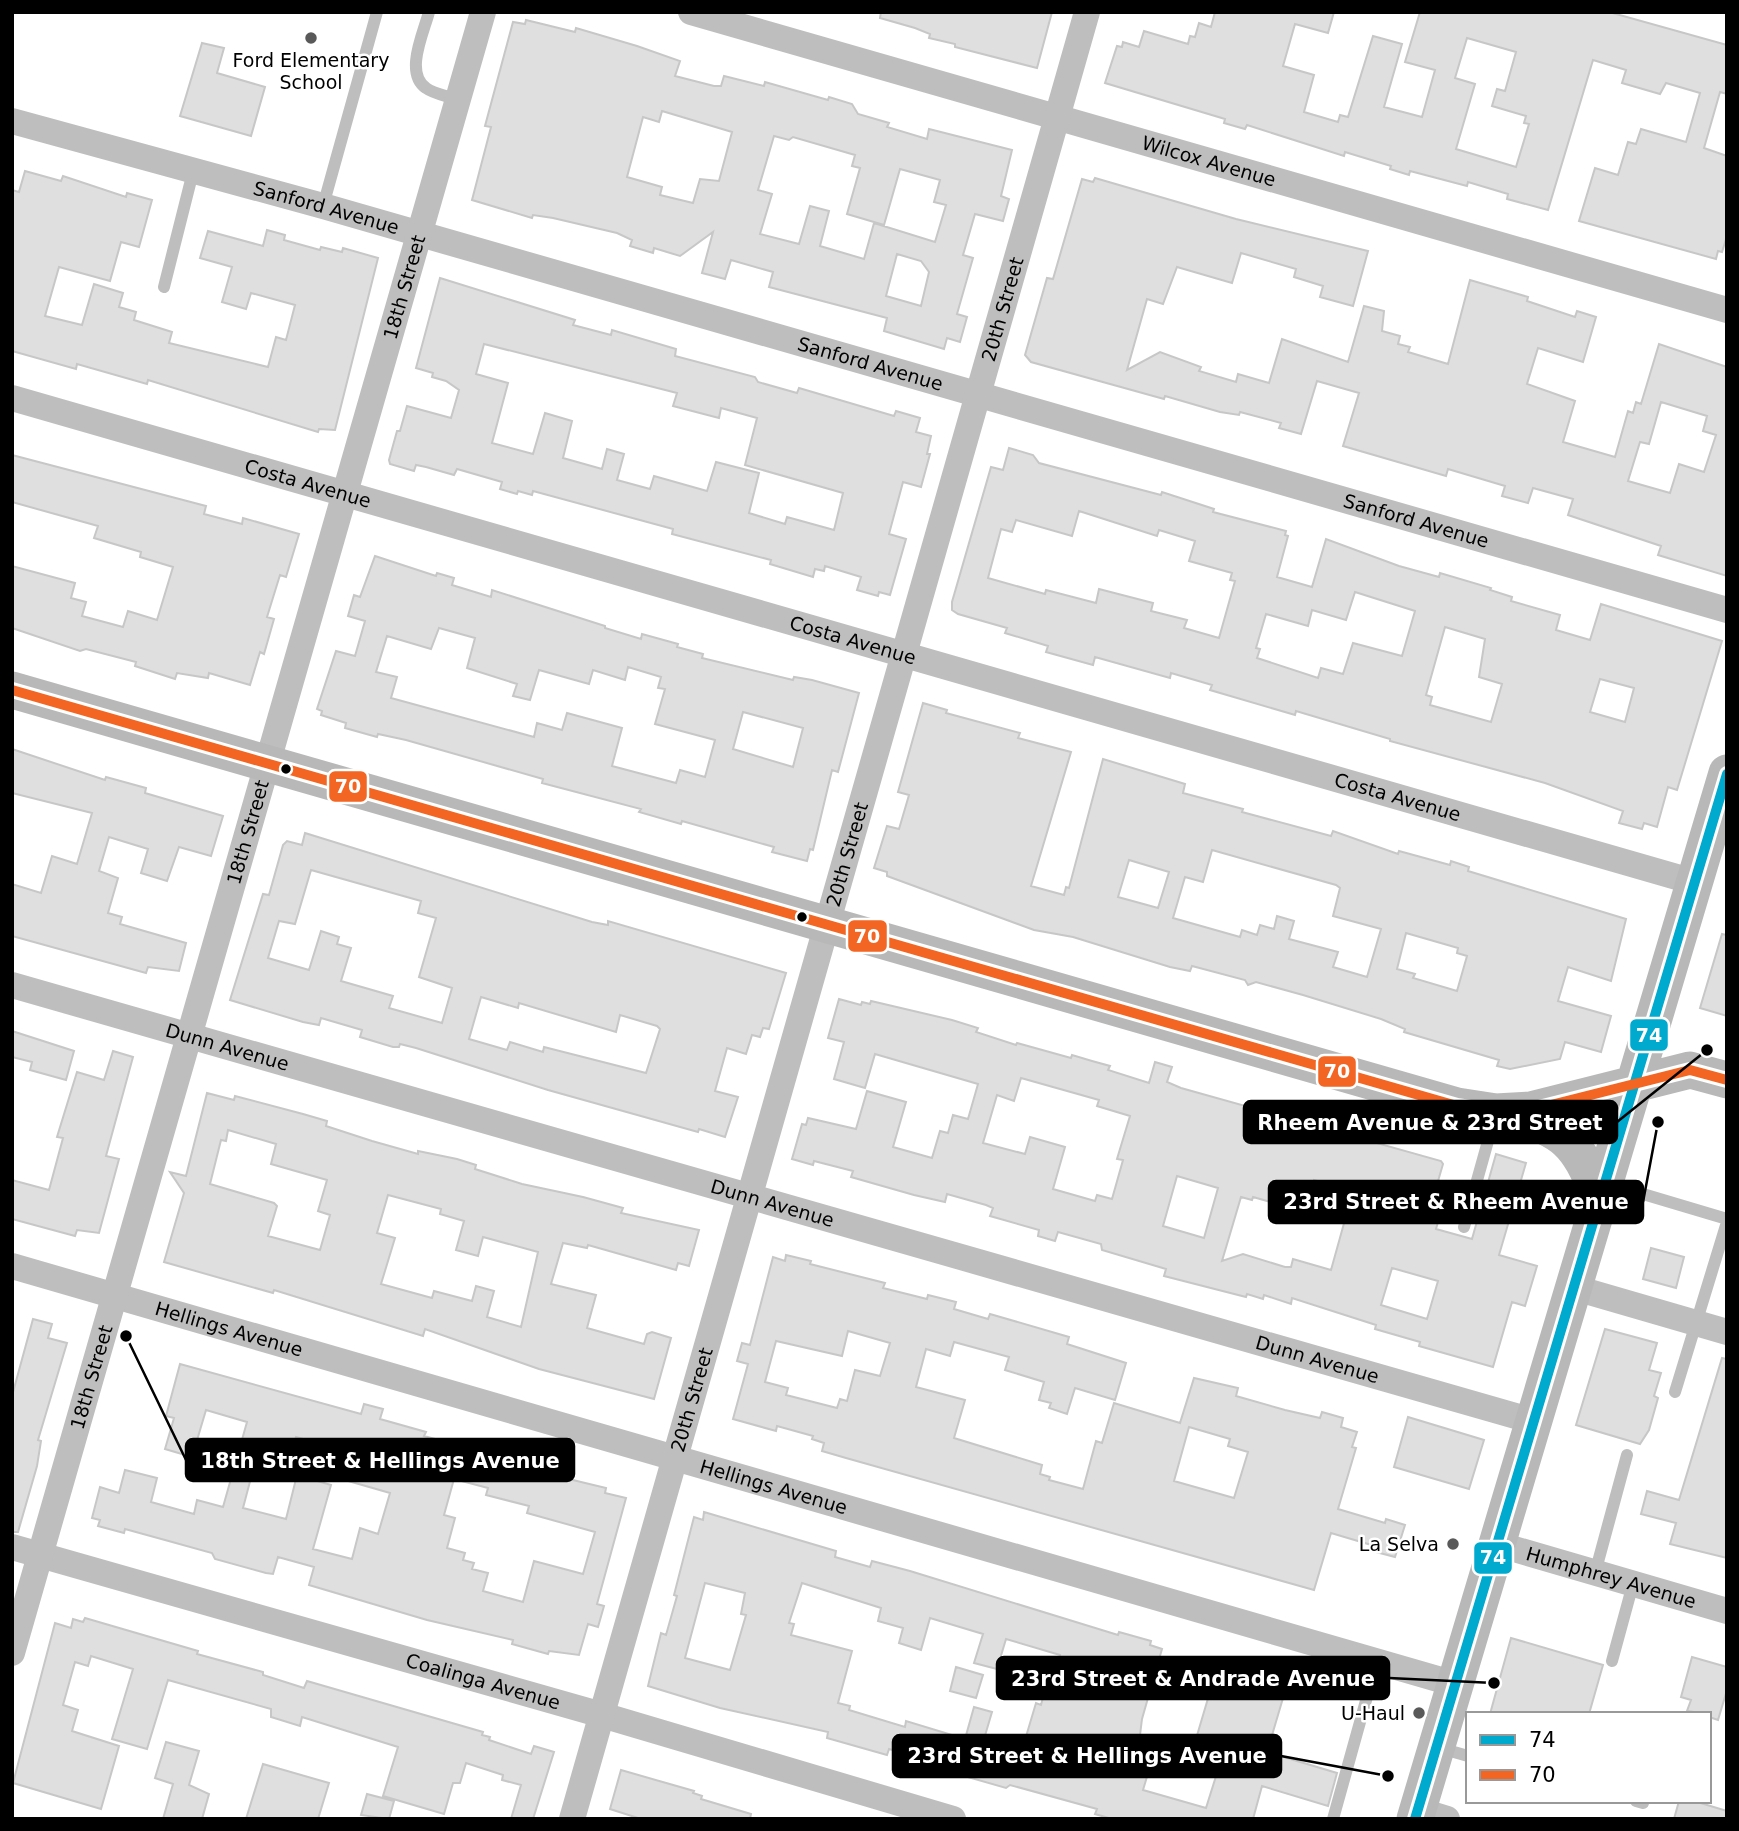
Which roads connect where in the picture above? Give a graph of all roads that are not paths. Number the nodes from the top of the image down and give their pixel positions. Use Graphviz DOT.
graph roads {
  1 [pos="377,12"];
  2 [pos="429,12"];
  3 [pos="483,12"];
  4 [pos="691,12"];
  5 [pos="1087,12"];
  6 [pos="458,100"];
  7 [pos="1057,117"];
  8 [pos="12,121"];
  9 [pos="193,172"];
  10 [pos="323,206"];
  11 [pos="419,234"];
  12 [pos="164,286"];
  13 [pos="1727,310"];
  14 [pos="979,395"];
  15 [pos="12,398"];
  16 [pos="346,494"];
  17 [pos="1727,610"];
  18 [pos="904,656"];
  19 [pos="12,690"];
  20 [pos="267,763"];
  21 [pos="1725,783"];
  22 [pos="1694,882"];
  23 [pos="827,925"];
  24 [pos="12,985"];
  25 [pos="188,1035"];
  26 [pos="1727,1080"];
  27 [pos="1633,1085"];
  28 [pos="1502,1112"];
  29 [pos="1601,1189"];
  30 [pos="748,1196"];
  31 [pos="1727,1220"];
  32 [pos="1464,1227"];
  33 [pos="12,1266"];
  34 [pos="1572,1287"];
  35 [pos="113,1295"];
  36 [pos="1695,1323"];
  37 [pos="1727,1332"];
  38 [pos="1675,1392"];
  39 [pos="1533,1422"];
  40 [pos="1627,1455"];
  41 [pos="674,1456"];
  42 [pos="1496,1544"];
  43 [pos="12,1547"];
  44 [pos="40,1555"];
  45 [pos="1595,1574"];
  46 [pos="1633,1584"];
  47 [pos="1727,1611"];
  48 [pos="12,1653"];
  49 [pos="1377,1661"];
  50 [pos="1612,1661"];
  51 [pos="1455,1684"];
  52 [pos="602,1715"];
  53 [pos="1452,1751"];
  54 [pos="1427,1816"];
  55 [pos="572,1819"];
  56 [pos="953,1819"];
  57 [pos="1333,1819"];
  1 -- 10 [label="lane"];
  2 -- 6 [label="lane"];
  3 -- 6 [label="street, 18th Street"];
  4 -- 7 [label="street, Wilcox Avenue"];
  5 -- 7 [label="street, 20th Street"];
  6 -- 11 [label="street, 18th Street"];
  7 -- 13 [label="street, Wilcox Avenue"];
  7 -- 14 [label="street, 20th Street"];
  8 -- 9 [label="street, Sanford Avenue"];
  9 -- 10 [label="street, Sanford Avenue"];
  9 -- 12 [label="lane"];
  10 -- 11 [label="street, Sanford Avenue"];
  11 -- 14 [label="street, Sanford Avenue"];
  11 -- 16 [label="street, 18th Street"];
  14 -- 17 [label="street, Sanford Avenue"];
  14 -- 18 [label="street, 20th Street"];
  15 -- 16 [label="street, Costa Avenue"];
  16 -- 18 [label="street, Costa Avenue"];
  16 -- 20 [label="street, 18th Street"];
  18 -- 22 [label="street, Costa Avenue"];
  18 -- 23 [label="street, 20th Street"];
  19 -- 20 [label="street"];
  20 -- 23 [label="street"];
  20 -- 25 [label="street, 18th Street"];
  21 -- 22 [label="street"];
  22 -- 27 [label="street"];
  23 -- 28 [label="street"];
  23 -- 30 [label="street, 20th Street"];
  24 -- 25 [label="street, Dunn Avenue"];
  25 -- 30 [label="street, Dunn Avenue"];
  25 -- 35 [label="street, 18th Street"];
  26 -- 27 [label="street"];
  27 -- 28 [label="street"];
  27 -- 29 [label="street"];
  28 -- 29 [label="street"];
  28 -- 32 [label="lane"];
  29 -- 31 [label="lane"];
  29 -- 34 [label="street"];
  30 -- 39 [label="street, Dunn Avenue"];
  30 -- 41 [label="street, 20th Street"];
  31 -- 36 [label="lane"];
  33 -- 35 [label="street, Hellings Avenue"];
  34 -- 36 [label="street"];
  34 -- 39 [label="street"];
  35 -- 41 [label="street, Hellings Avenue"];
  35 -- 44 [label="street, 18th Street"];
  36 -- 37 [label="street"];
  36 -- 38 [label="lane"];
  39 -- 42 [label="street"];
  40 -- 45 [label="lane"];
  41 -- 49 [label="street, Hellings Avenue"];
  41 -- 52 [label="street, 20th Street"];
  42 -- 45 [label="street, Humphrey Avenue"];
  42 -- 51 [label="street"];
  43 -- 44 [label="street, Coalinga Avenue"];
  44 -- 48 [label="street, 18th Street"];
  44 -- 52 [label="street, Coalinga Avenue"];
  45 -- 46 [label="street, Humphrey Avenue"];
  46 -- 47 [label="street, Humphrey Avenue"];
  46 -- 50 [label="lane"];
  49 -- 51 [label="street, Hellings Avenue"];
  49 -- 57 [label="lane"];
  51 -- 53 [label="street"];
  52 -- 55 [label="street, 20th Street"];
  52 -- 56 [label="street, Coalinga Avenue"];
  53 -- 54 [label="street"];
}
